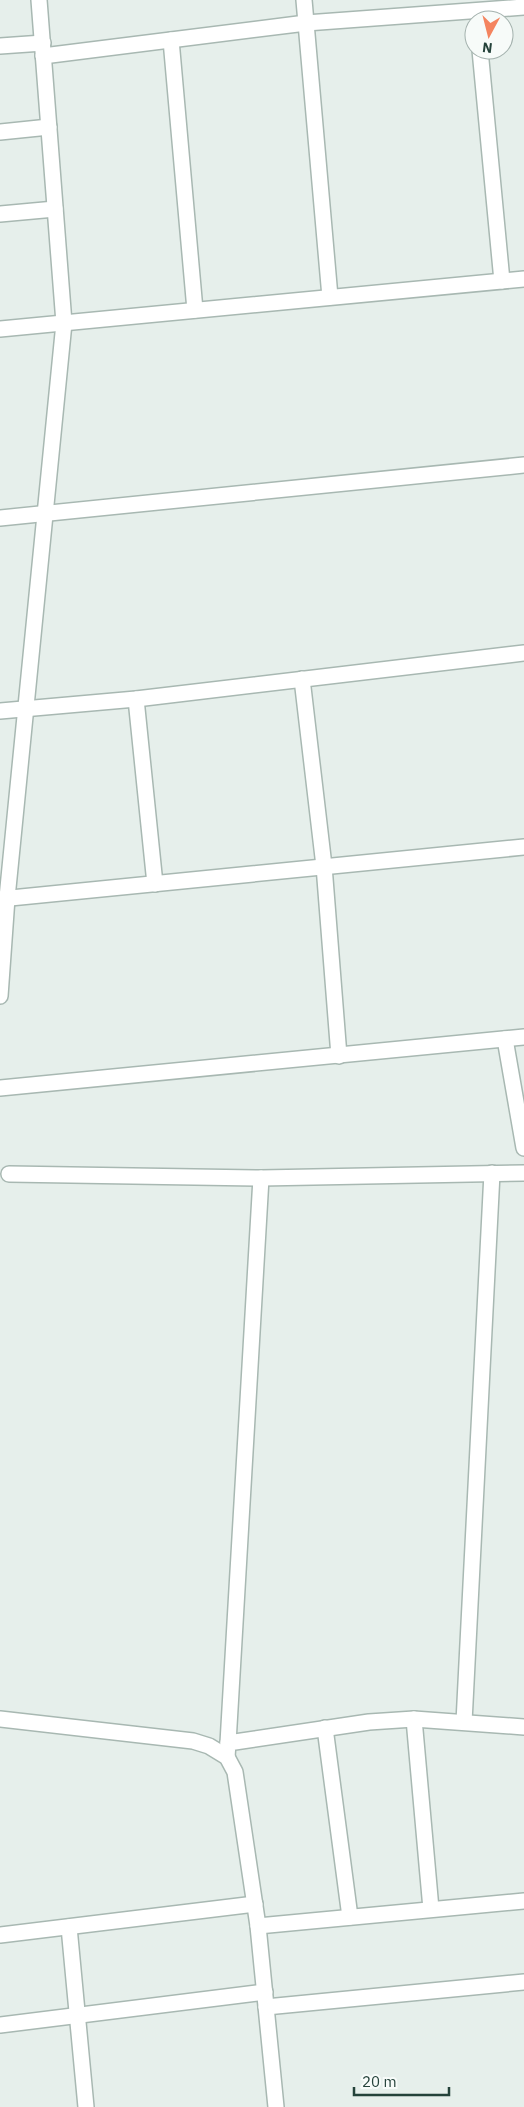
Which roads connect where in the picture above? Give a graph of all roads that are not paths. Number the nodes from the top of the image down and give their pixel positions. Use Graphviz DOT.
graph roads {
  1 [pos="39,0"];
  2 [pos="304,0"];
  3 [pos="524,7"];
  4 [pos="476,10"];
  5 [pos="464,11"];
  6 [pos="306,23"];
  7 [pos="171,40"];
  8 [pos="0,46"];
  9 [pos="43,49"];
  10 [pos="481,60"];
  11 [pos="49,127"];
  12 [pos="0,132"];
  13 [pos="55,210"];
  14 [pos="0,214"];
  15 [pos="524,278"];
  16 [pos="502,281"];
  17 [pos="330,297"];
  18 [pos="195,310"];
  19 [pos="64,323"];
  20 [pos="0,329"];
  21 [pos="524,465"];
  22 [pos="45,513"];
  23 [pos="0,518"];
  24 [pos="524,653"];
  25 [pos="302,679"];
  26 [pos="136,699"];
  27 [pos="26,709"];
  28 [pos="0,711"];
  29 [pos="524,847"];
  30 [pos="324,866"];
  31 [pos="155,884"];
  32 [pos="4,898"];
  33 [pos="0,996"];
  34 [pos="524,1037"];
  35 [pos="505,1039"];
  36 [pos="340,1056"];
  37 [pos="0,1088"];
  38 [pos="524,1148"];
  39 [pos="524,1173"];
  40 [pos="9,1174"];
  41 [pos="492,1174"];
  42 [pos="260,1178"];
  43 [pos="0,1719"];
  44 [pos="414,1719"];
  45 [pos="464,1722"];
  46 [pos="524,1727"];
  47 [pos="325,1728"];
  48 [pos="228,1750"];
  49 [pos="524,1901"];
  50 [pos="255,1904"];
  51 [pos="431,1910"];
  52 [pos="350,1917"];
  53 [pos="258,1926"];
  54 [pos="70,1927"];
  55 [pos="0,1935"];
  56 [pos="524,1982"];
  57 [pos="265,2000"];
  58 [pos="77,2016"];
  59 [pos="0,2024"];
  60 [pos="86,2107"];
  61 [pos="276,2107"];
  1 -- 9 [label="street"];
  2 -- 6 [label="street"];
  3 -- 4 [label="street"];
  5 -- 6 [label="street"];
  6 -- 7 [label="street"];
  6 -- 17 [label="street"];
  7 -- 9 [label="street"];
  7 -- 18 [label="street"];
  8 -- 9 [label="street"];
  9 -- 11 [label="street"];
  10 -- 16 [label="street"];
  11 -- 12 [label="street"];
  11 -- 13 [label="street"];
  13 -- 14 [label="street"];
  13 -- 19 [label="street"];
  15 -- 16 [label="street"];
  16 -- 17 [label="street"];
  17 -- 18 [label="street"];
  18 -- 19 [label="street"];
  19 -- 20 [label="street"];
  19 -- 22 [label="street"];
  21 -- 22 [label="street"];
  22 -- 23 [label="street"];
  22 -- 27 [label="street"];
  24 -- 25 [label="street"];
  25 -- 26 [label="street"];
  25 -- 30 [label="street"];
  26 -- 27 [label="street"];
  26 -- 31 [label="street"];
  27 -- 28 [label="street"];
  27 -- 32 [label="street"];
  29 -- 30 [label="street"];
  30 -- 31 [label="street"];
  30 -- 36 [label="street"];
  31 -- 32 [label="street"];
  32 -- 33 [label="street"];
  34 -- 35 [label="street"];
  35 -- 36 [label="street"];
  35 -- 38 [label="street"];
  36 -- 37 [label="street"];
  39 -- 41 [label="street"];
  40 -- 42 [label="street"];
  41 -- 42 [label="street"];
  41 -- 45 [label="street"];
  42 -- 48 [label="street"];
  43 -- 48 [label="street"];
  44 -- 45 [label="street"];
  44 -- 47 [label="street"];
  44 -- 51 [label="street"];
  45 -- 46 [label="street"];
  47 -- 48 [label="street"];
  47 -- 52 [label="street"];
  48 -- 50 [label="street"];
  49 -- 51 [label="street"];
  50 -- 53 [label="street"];
  50 -- 54 [label="street"];
  51 -- 52 [label="street"];
  52 -- 53 [label="street"];
  53 -- 57 [label="street"];
  54 -- 55 [label="street"];
  54 -- 58 [label="street"];
  56 -- 57 [label="street"];
  57 -- 58 [label="street"];
  57 -- 61 [label="street"];
  58 -- 59 [label="street"];
  58 -- 60 [label="street"];
}
